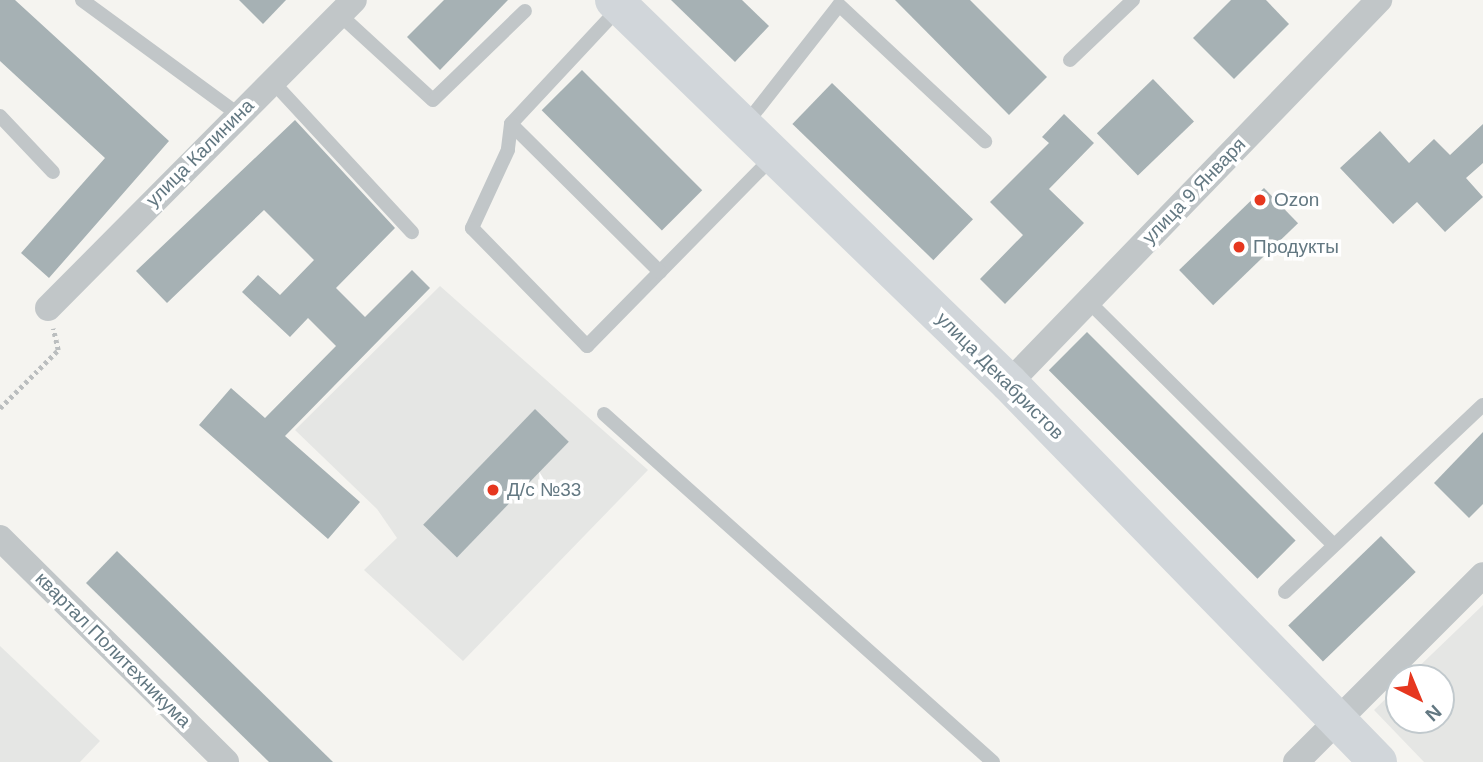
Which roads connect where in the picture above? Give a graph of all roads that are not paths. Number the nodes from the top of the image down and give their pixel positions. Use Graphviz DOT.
graph roads {
  1 [pos="82,0"];
  2 [pos="1133,0"];
  3 [pos="1379,0"];
  4 [pos="617,3"];
  5 [pos="346,7"];
  6 [pos="526,11"];
  7 [pos="1070,60"];
  8 [pos="272,81"];
  9 [pos="238,114"];
  10 [pos="0,116"];
  11 [pos="511,124"];
  12 [pos="744,126"];
  13 [pos="985,141"];
  14 [pos="774,156"];
  15 [pos="53,172"];
  16 [pos="412,232"];
  17 [pos="660,272"];
  18 [pos="1088,301"];
  19 [pos="48,308"];
  20 [pos="1009,383"];
  21 [pos="1483,405"];
  22 [pos="604,414"];
  23 [pos="0,538"];
  24 [pos="1334,545"];
  25 [pos="1483,575"];
  26 [pos="1285,592"];
  27 [pos="1338,720"];
  28 [pos="226,762"];
  29 [pos="993,762"];
  30 [pos="1296,762"];
  31 [pos="1378,762"];
  1 -- 9 [label="lane"];
  2 -- 7 [label="lane"];
  3 -- 18 [label="street, улица 9 Января"];
  4 -- 11 [label="lane"];
  4 -- 12 [label="main road, улица Декабристов"];
  5 -- 6 [label="lane"];
  5 -- 8 [label="street, улица Калинина"];
  8 -- 9 [label="street, улица Калинина"];
  8 -- 16 [label="lane"];
  9 -- 19 [label="street, улица Калинина"];
  10 -- 15 [label="lane"];
  11 -- 17 [label="lane"];
  11 -- 17 [label="lane"];
  12 -- 13 [label="lane"];
  12 -- 14 [label="main road, улица Декабристов"];
  14 -- 17 [label="lane"];
  14 -- 20 [label="main road, улица Декабристов"];
  18 -- 20 [label="street, улица 9 Января"];
  18 -- 24 [label="lane"];
  20 -- 27 [label="main road, улица Декабристов"];
  21 -- 24 [label="lane"];
  22 -- 29 [label="lane"];
  23 -- 28 [label="street, квартал Политехникума"];
  24 -- 26 [label="lane"];
  25 -- 27 [label="street"];
  27 -- 30 [label="street"];
  27 -- 31 [label="main road, улица Декабристов"];
}
